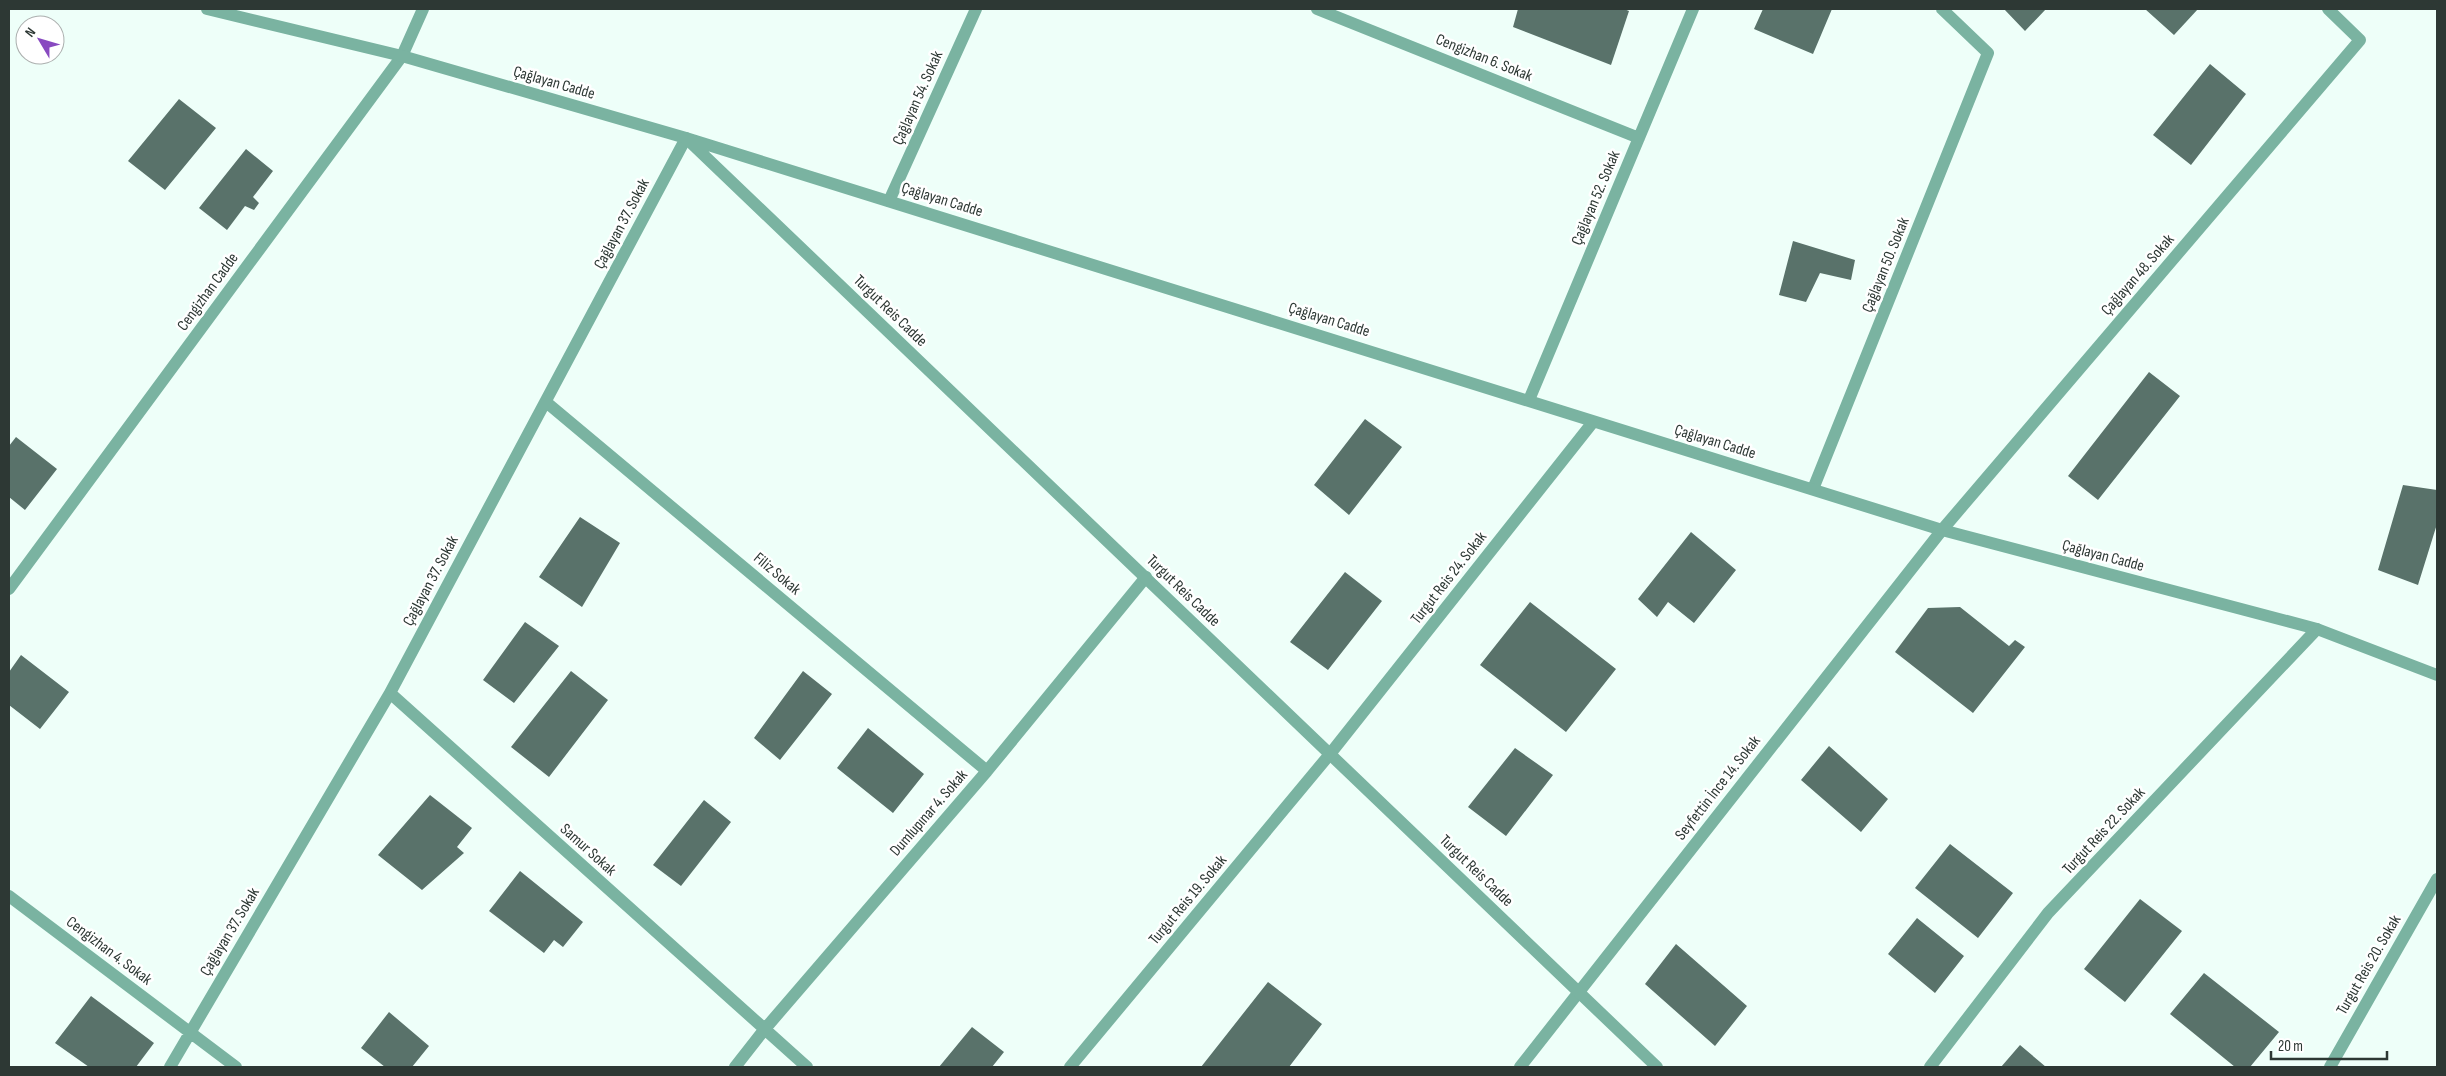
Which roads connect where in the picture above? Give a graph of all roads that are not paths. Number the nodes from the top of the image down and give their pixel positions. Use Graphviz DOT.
graph roads {
  1 [pos="207,9"];
  2 [pos="423,9"];
  3 [pos="976,9"];
  4 [pos="1317,9"];
  5 [pos="1693,9"];
  6 [pos="1942,9"];
  7 [pos="2328,9"];
  8 [pos="402,56"];
  9 [pos="686,138"];
  10 [pos="1639,138"];
  11 [pos="889,201"];
  12 [pos="1529,400"];
  13 [pos="546,402"];
  14 [pos="1593,422"];
  15 [pos="1813,489"];
  16 [pos="1942,530"];
  17 [pos="1146,577"];
  18 [pos="9,589"];
  19 [pos="2317,630"];
  20 [pos="2437,675"];
  21 [pos="390,693"];
  22 [pos="1330,754"];
  23 [pos="987,771"];
  24 [pos="2437,879"];
  25 [pos="9,896"];
  26 [pos="1578,992"];
  27 [pos="764,1030"];
  28 [pos="190,1032"];
  29 [pos="170,1067"];
  30 [pos="236,1067"];
  31 [pos="735,1067"];
  32 [pos="807,1067"];
  33 [pos="1070,1067"];
  34 [pos="1520,1067"];
  35 [pos="1657,1067"];
  36 [pos="1930,1067"];
  37 [pos="2330,1067"];
  1 -- 8 [label="street, Çağlayan Cadde"];
  2 -- 8 [label="street, Cengizhan Cadde"];
  3 -- 11 [label="street, Çağlayan 54. Sokak"];
  4 -- 10 [label="street, Cengizhan 6. Sokak"];
  5 -- 10 [label="street, Çağlayan 52. Sokak"];
  6 -- 15 [label="street, Çağlayan 50. Sokak"];
  7 -- 16 [label="street, Çağlayan 48. Sokak"];
  8 -- 9 [label="street, Çağlayan Cadde"];
  8 -- 18 [label="street, Cengizhan Cadde"];
  9 -- 11 [label="street, Çağlayan Cadde"];
  9 -- 13 [label="street, Çağlayan 37. Sokak"];
  9 -- 17 [label="street, Turgut Reis Cadde"];
  10 -- 12 [label="street, Çağlayan 52. Sokak"];
  11 -- 12 [label="street, Çağlayan Cadde"];
  12 -- 14 [label="street, Çağlayan Cadde"];
  13 -- 21 [label="street, Çağlayan 37. Sokak"];
  13 -- 23 [label="street, Filiz Sokak"];
  14 -- 15 [label="street, Çağlayan Cadde"];
  14 -- 22 [label="street, Turgut Reis 24. Sokak"];
  15 -- 16 [label="street, Çağlayan Cadde"];
  16 -- 19 [label="street, Çağlayan Cadde"];
  16 -- 26 [label="street, Seyfettin İnce 14. Sokak"];
  17 -- 22 [label="street, Turgut Reis Cadde"];
  17 -- 23 [label="street, Dumlupınar 4. Sokak"];
  19 -- 20 [label="street, Çağlayan Cadde"];
  19 -- 36 [label="street, Turgut Reis 22. Sokak"];
  21 -- 27 [label="street, Samur Sokak"];
  21 -- 28 [label="street, Çağlayan 37. Sokak"];
  22 -- 26 [label="street, Turgut Reis Cadde"];
  22 -- 33 [label="street, Turgut Reis 19. Sokak"];
  23 -- 27 [label="street, Dumlupınar 4. Sokak"];
  24 -- 37 [label="street, Turgut Reis 20. Sokak"];
  25 -- 28 [label="street, Cengizhan 4. Sokak"];
  26 -- 34 [label="street, Seyfettin İnce 14. Sokak"];
  26 -- 35 [label="street, Turgut Reis Cadde"];
  27 -- 31 [label="street, Dumlupınar 4. Sokak"];
  27 -- 32 [label="street, Samur Sokak"];
  28 -- 29 [label="street, Çağlayan 37. Sokak"];
  28 -- 30 [label="street, Cengizhan 4. Sokak"];
}
